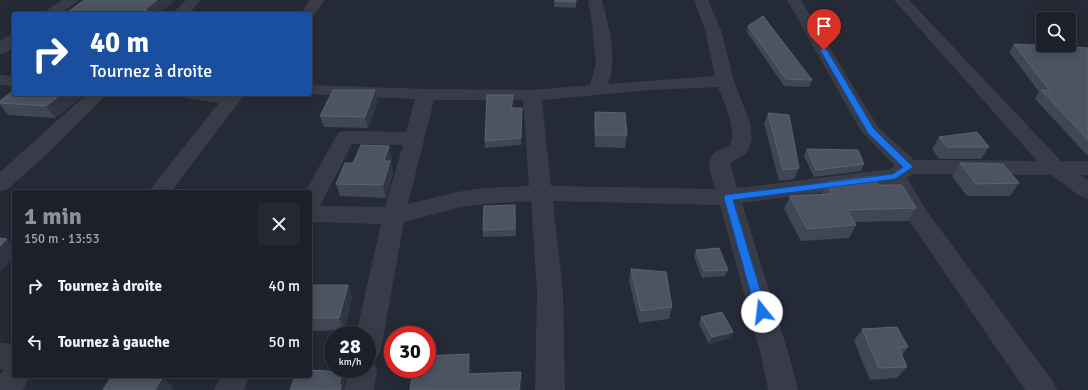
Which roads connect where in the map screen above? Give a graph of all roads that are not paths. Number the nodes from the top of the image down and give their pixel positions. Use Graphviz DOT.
graph roads {
  1 [pos="72,0"];
  2 [pos="194,0"];
  3 [pos="318,0"];
  4 [pos="595,0"];
  5 [pos="702,0"];
  6 [pos="794,0"];
  7 [pos="901,0"];
  8 [pos="54,12"];
  9 [pos="182,12"];
  10 [pos="309,12"];
  11 [pos="12,40"];
  12 [pos="0,49"];
  13 [pos="0,80"];
  14 [pos="12,81"];
  15 [pos="725,81"];
  16 [pos="312,90"];
  17 [pos="597,90"];
  18 [pos="426,94"];
  19 [pos="532,95"];
  20 [pos="96,96"];
  21 [pos="220,96"];
  22 [pos="234,97"];
  23 [pos="415,139"];
  24 [pos="1055,167"];
  25 [pos="1088,168"];
  26 [pos="902,172"];
  27 [pos="0,184"];
  28 [pos="161,190"];
  29 [pos="1088,191"];
  30 [pos="540,193"];
  31 [pos="728,198"];
  32 [pos="312,200"];
  33 [pos="312,214"];
  34 [pos="394,216"];
  35 [pos="372,326"];
  36 [pos="0,356"];
  37 [pos="12,357"];
  38 [pos="15,378"];
  39 [pos="234,378"];
  40 [pos="361,378"];
  41 [pos="6,390"];
  42 [pos="229,390"];
  43 [pos="358,390"];
  44 [pos="550,390"];
  45 [pos="783,390"];
  46 [pos="1042,390"];
  1 -- 8 [label="street"];
  2 -- 9 [label="street"];
  3 -- 10 [label="street"];
  4 -- 17 [label="street"];
  5 -- 15 [label="street"];
  6 -- 26 [label="street"];
  7 -- 24 [label="street"];
  11 -- 12 [label="street"];
  13 -- 14 [label="street"];
  15 -- 17 [label="street"];
  15 -- 31 [label="street"];
  16 -- 18 [label="street"];
  17 -- 19 [label="street"];
  18 -- 19 [label="street"];
  18 -- 23 [label="street"];
  19 -- 30 [label="street"];
  20 -- 27 [label="street"];
  21 -- 22 [label="street"];
  22 -- 28 [label="street"];
  23 -- 32 [label="street"];
  23 -- 34 [label="street"];
  24 -- 25 [label="street"];
  24 -- 26 [label="street"];
  24 -- 29 [label="street"];
  26 -- 31 [label="street"];
  26 -- 46 [label="street"];
  30 -- 31 [label="street"];
  30 -- 34 [label="street"];
  30 -- 44 [label="street"];
  31 -- 45 [label="street"];
  33 -- 34 [label="street"];
  34 -- 35 [label="street"];
  36 -- 37 [label="street"];
  38 -- 41 [label="street"];
  39 -- 42 [label="street"];
  40 -- 43 [label="street"];
}
